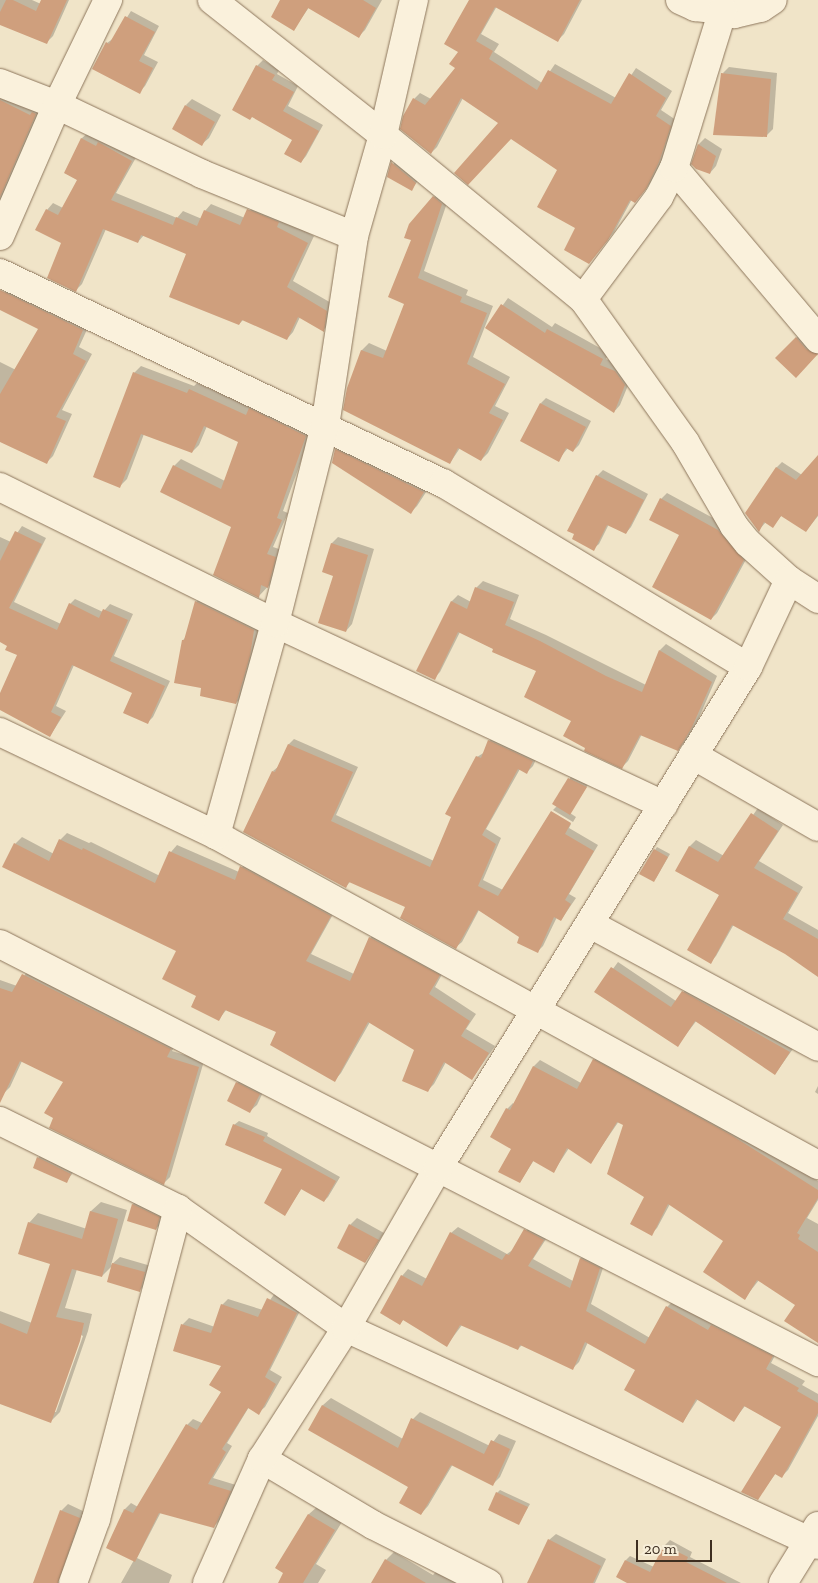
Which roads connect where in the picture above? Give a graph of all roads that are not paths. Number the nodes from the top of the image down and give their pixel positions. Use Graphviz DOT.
graph roads {
  1 [pos="108,0"];
  2 [pos="212,0"];
  3 [pos="414,0"];
  4 [pos="680,0"];
  5 [pos="773,0"];
  6 [pos="723,10"];
  7 [pos="0,83"];
  8 [pos="57,105"];
  9 [pos="383,135"];
  10 [pos="674,168"];
  11 [pos="0,236"];
  12 [pos="354,236"];
  13 [pos="0,273"];
  14 [pos="583,299"];
  15 [pos="818,340"];
  16 [pos="325,426"];
  17 [pos="0,487"];
  18 [pos="789,580"];
  19 [pos="818,599"];
  20 [pos="275,622"];
  21 [pos="748,666"];
  22 [pos="0,732"];
  23 [pos="693,755"];
  24 [pos="663,805"];
  25 [pos="818,828"];
  26 [pos="216,835"];
  27 [pos="590,924"];
  28 [pos="0,944"];
  29 [pos="537,1011"];
  30 [pos="818,1047"];
  31 [pos="0,1121"];
  32 [pos="818,1165"];
  33 [pos="438,1168"];
  34 [pos="178,1210"];
  35 [pos="346,1328"];
  36 [pos="818,1362"];
  37 [pos="262,1459"];
  38 [pos="815,1536"];
  39 [pos="73,1583"];
  40 [pos="207,1583"];
  41 [pos="488,1583"];
  42 [pos="782,1583"];
  1 -- 8 [label="street"];
  2 -- 9 [label="street"];
  3 -- 9 [label="street"];
  4 -- 6 [label="street"];
  5 -- 6 [label="street"];
  6 -- 10 [label="street"];
  7 -- 8 [label="street"];
  8 -- 11 [label="street"];
  8 -- 12 [label="street"];
  9 -- 12 [label="street"];
  9 -- 14 [label="street"];
  10 -- 14 [label="street"];
  10 -- 15 [label="street"];
  12 -- 16 [label="street"];
  13 -- 16 [label="street"];
  14 -- 18 [label="street"];
  16 -- 20 [label="street"];
  16 -- 21 [label="street"];
  17 -- 20 [label="street"];
  18 -- 19 [label="street"];
  18 -- 21 [label="street"];
  20 -- 24 [label="street"];
  20 -- 26 [label="street"];
  21 -- 23 [label="street"];
  22 -- 26 [label="street"];
  23 -- 24 [label="street"];
  23 -- 25 [label="street"];
  24 -- 27 [label="street"];
  26 -- 29 [label="street"];
  27 -- 29 [label="street"];
  27 -- 30 [label="street"];
  28 -- 33 [label="street"];
  29 -- 32 [label="street"];
  29 -- 33 [label="street"];
  31 -- 34 [label="street"];
  33 -- 35 [label="street"];
  33 -- 36 [label="street"];
  34 -- 35 [label="street"];
  34 -- 39 [label="street"];
  35 -- 37 [label="street"];
  35 -- 38 [label="street"];
  37 -- 40 [label="street"];
  37 -- 41 [label="street"];
  38 -- 42 [label="street"];
}
